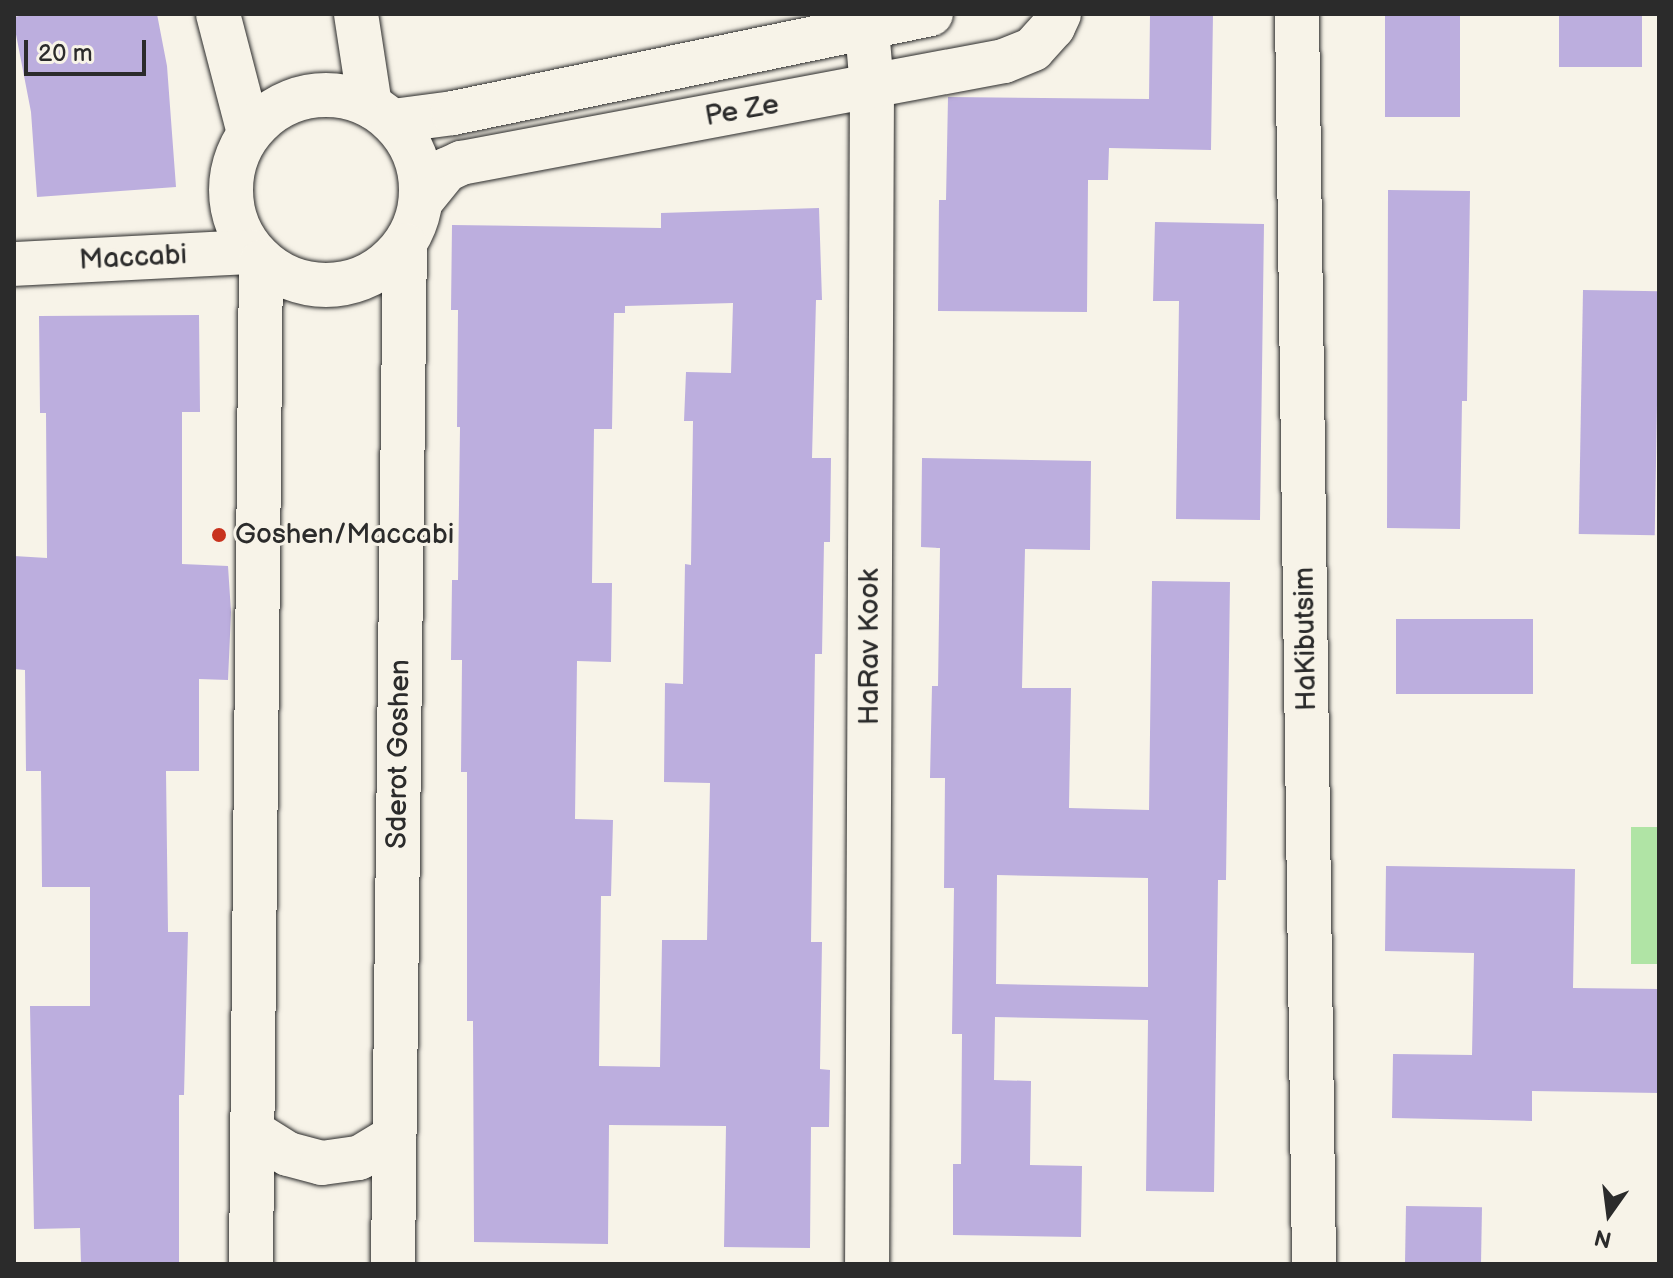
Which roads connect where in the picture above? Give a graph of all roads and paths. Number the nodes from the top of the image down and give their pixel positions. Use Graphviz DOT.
graph roads {
  1 [pos="218,14"];
  2 [pos="356,14"];
  3 [pos="931,14"];
  4 [pos="1059,14"];
  5 [pos="1297,14"];
  6 [pos="867,30"];
  7 [pos="872,87"];
  8 [pos="381,113"];
  9 [pos="249,133"];
  10 [pos="421,201"];
  11 [pos="405,245"];
  12 [pos="256,257"];
  13 [pos="14,264"];
  14 [pos="253,1132"];
  15 [pos="394,1137"];
  16 [pos="251,1264"];
  17 [pos="393,1264"];
  18 [pos="867,1264"];
  19 [pos="1314,1264"];
  1 -- 9 [label="street"];
  2 -- 8 [label="street"];
  3 -- 6 [label="street, Pe Ze"];
  4 -- 7 [label="street, Pe Ze"];
  5 -- 19 [label="street, HaKibutsim"];
  6 -- 7 [label="street, HaRav Kook"];
  6 -- 8 [label="street, Pe Ze"];
  7 -- 10 [label="street, Pe Ze"];
  7 -- 18 [label="street, HaRav Kook"];
  8 -- 9 [label="street"];
  8 -- 10 [label="street"];
  9 -- 12 [label="street"];
  10 -- 11 [label="street"];
  11 -- 12 [label="street"];
  11 -- 15 [label="street, Sderot Goshen"];
  12 -- 13 [label="street, Maccabi"];
  12 -- 14 [label="street"];
  14 -- 15 [label="street"];
  14 -- 16 [label="street"];
  15 -- 17 [label="street, Sderot Goshen"];
}
